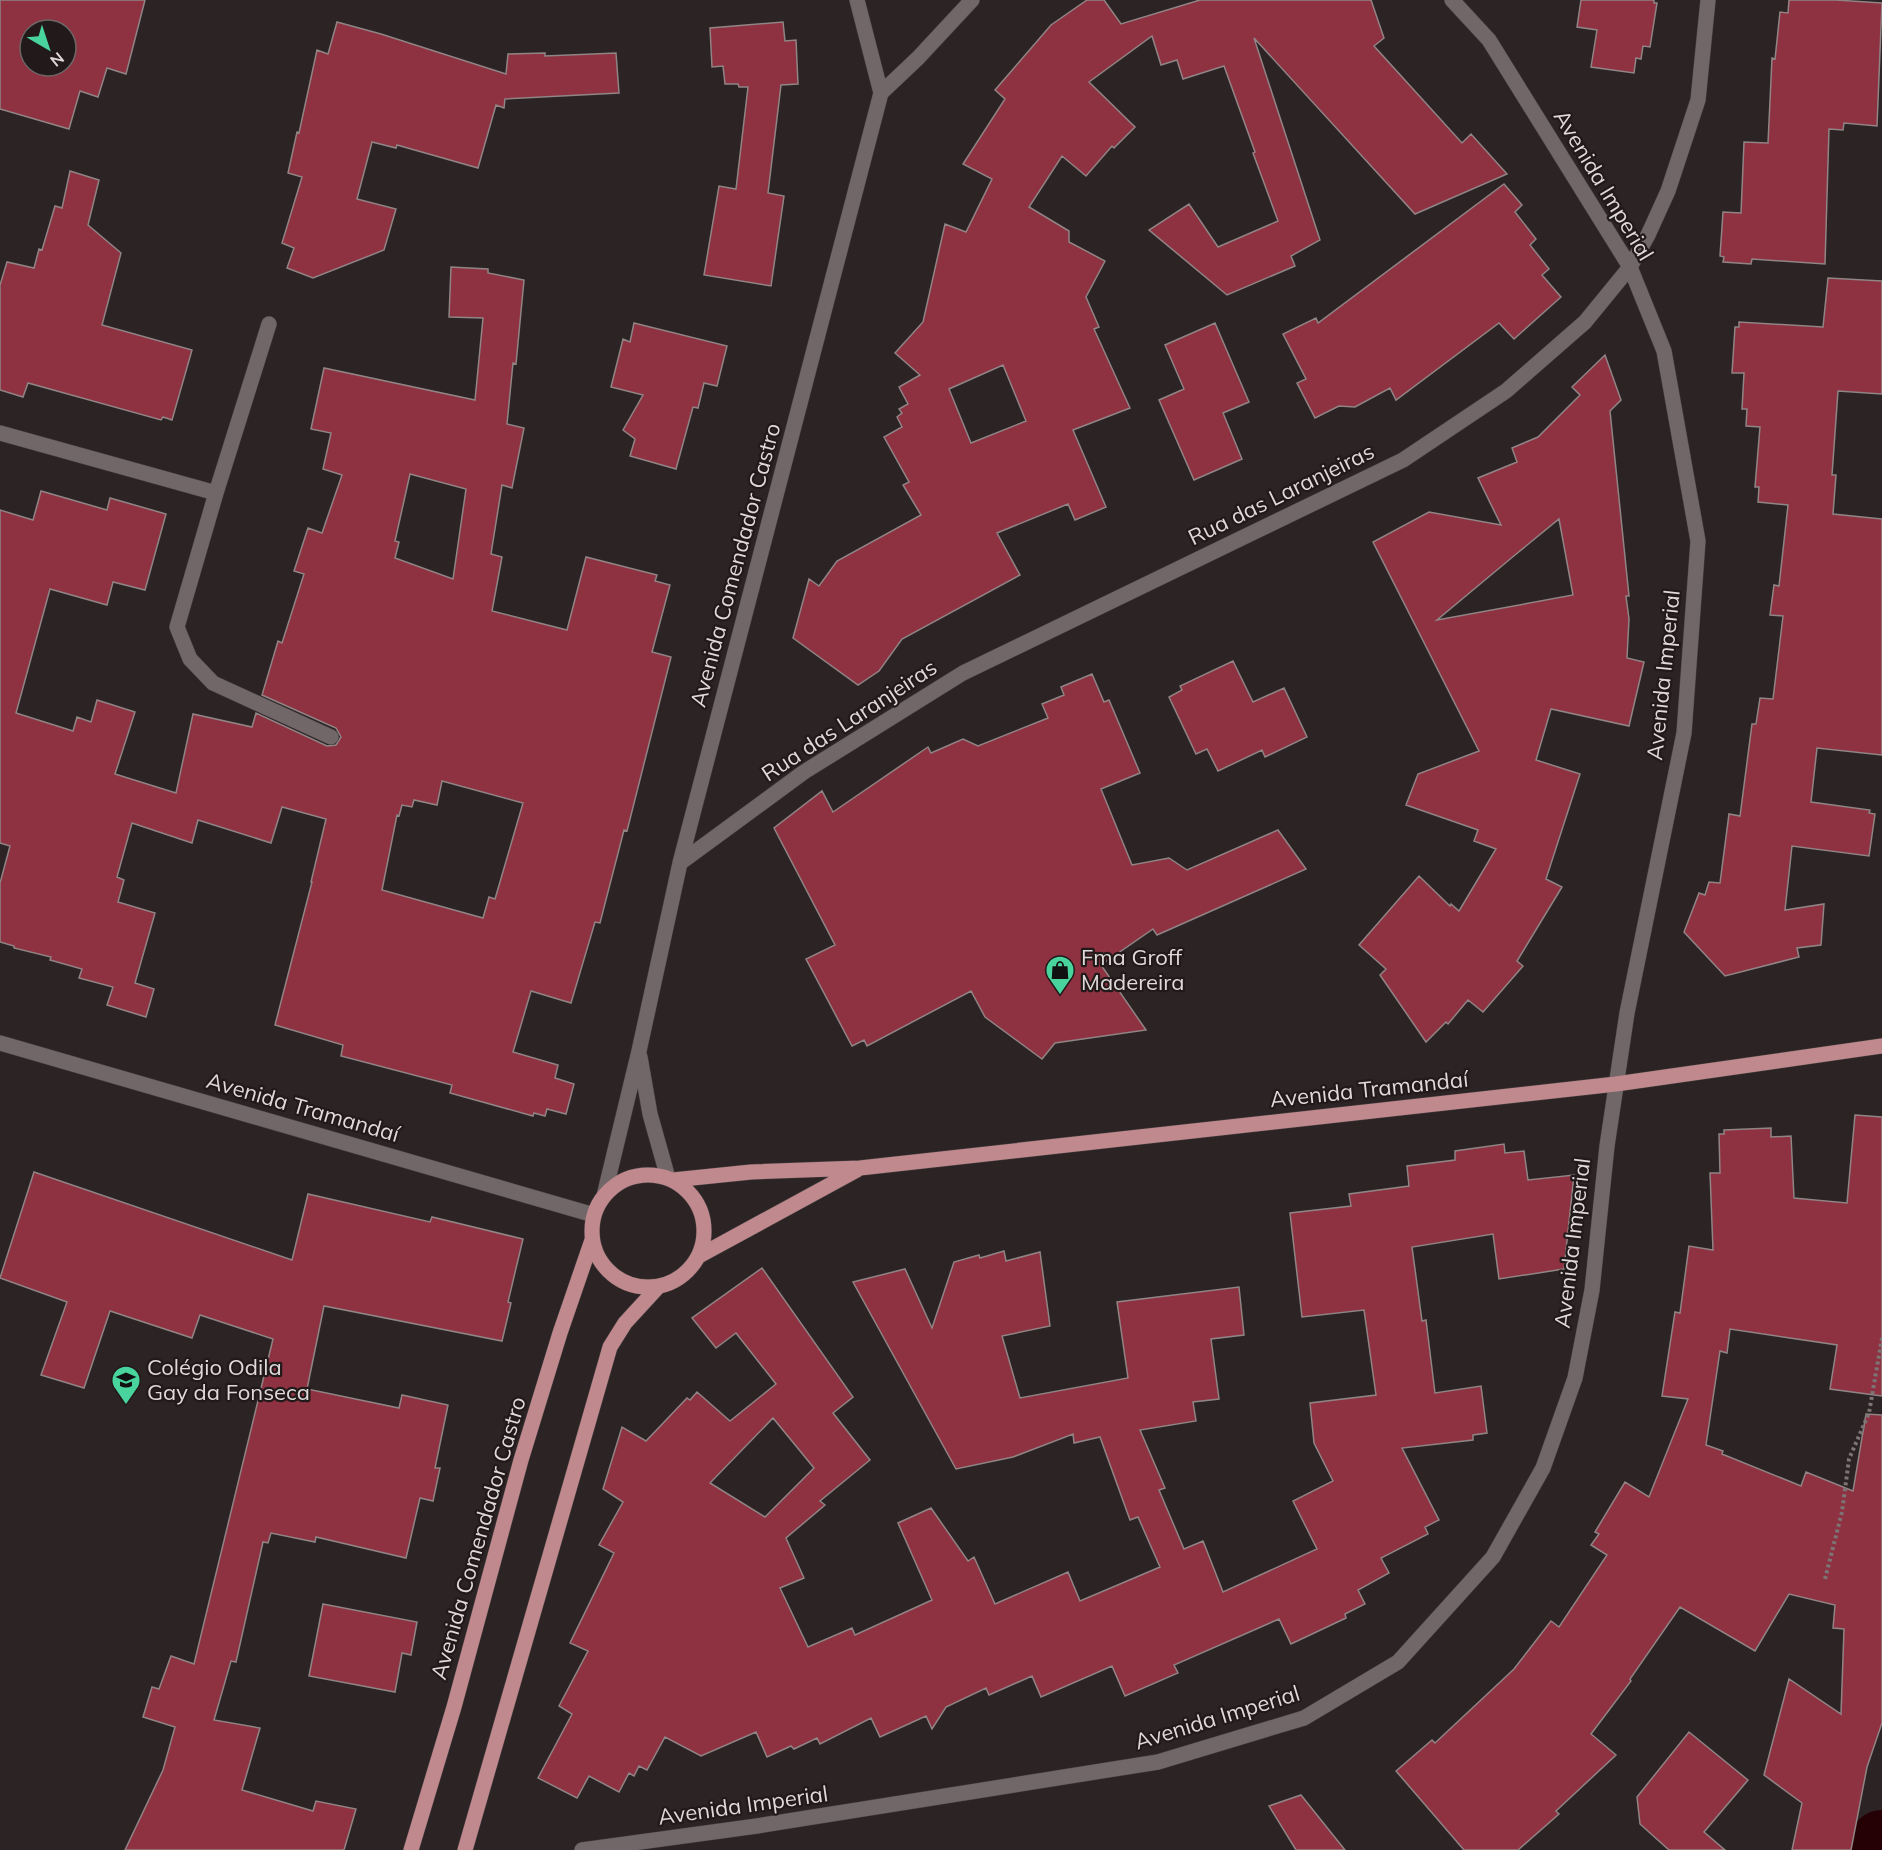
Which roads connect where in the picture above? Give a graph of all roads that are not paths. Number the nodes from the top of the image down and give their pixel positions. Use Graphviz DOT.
graph roads {
  1 [pos="857,0"];
  2 [pos="972,0"];
  3 [pos="1452,0"];
  4 [pos="1708,0"];
  5 [pos="882,93"];
  6 [pos="1630,267"];
  7 [pos="268,324"];
  8 [pos="0,433"];
  9 [pos="216,493"];
  10 [pos="331,737"];
  11 [pos="681,863"];
  12 [pos="0,1043"];
  13 [pos="1882,1046"];
  14 [pos="639,1051"];
  15 [pos="1616,1084"];
  16 [pos="860,1168"];
  17 [pos="670,1179"];
  18 [pos="604,1196"];
  19 [pos="594,1215"];
  20 [pos="592,1240"];
  21 [pos="699,1256"];
  22 [pos="659,1286"];
  23 [pos="411,1850"];
  24 [pos="465,1850"];
  25 [pos="582,1850"];
  1 -- 5 [label="street, Avenida Comendador Castro"];
  2 -- 5 [label="street"];
  3 -- 6 [label="street, Avenida Imperial"];
  4 -- 6 [label="street, Rua das Laranjeiras"];
  5 -- 11 [label="street, Avenida Comendador Castro"];
  6 -- 11 [label="street, Rua das Laranjeiras"];
  6 -- 15 [label="street, Avenida Imperial"];
  7 -- 9 [label="street"];
  8 -- 9 [label="street"];
  9 -- 10 [label="street"];
  11 -- 14 [label="street, Avenida Comendador Castro"];
  12 -- 19 [label="street, Avenida Tramandaí"];
  13 -- 15 [label="main road, Avenida Tramandaí"];
  14 -- 17 [label="street, Avenida Comendador Castro"];
  14 -- 18 [label="street, Avenida Comendador Castro"];
  15 -- 16 [label="main road, Avenida Tramandaí"];
  15 -- 25 [label="street, Avenida Imperial"];
  16 -- 17 [label="main road, Avenida Tramandaí"];
  16 -- 21 [label="main road, Avenida Tramandaí"];
  17 -- 18 [label="main road"];
  17 -- 21 [label="main road"];
  18 -- 19 [label="main road"];
  19 -- 20 [label="main road"];
  20 -- 22 [label="main road"];
  20 -- 23 [label="main road, Avenida Comendador Castro"];
  21 -- 22 [label="main road"];
  22 -- 24 [label="main road"];
}
